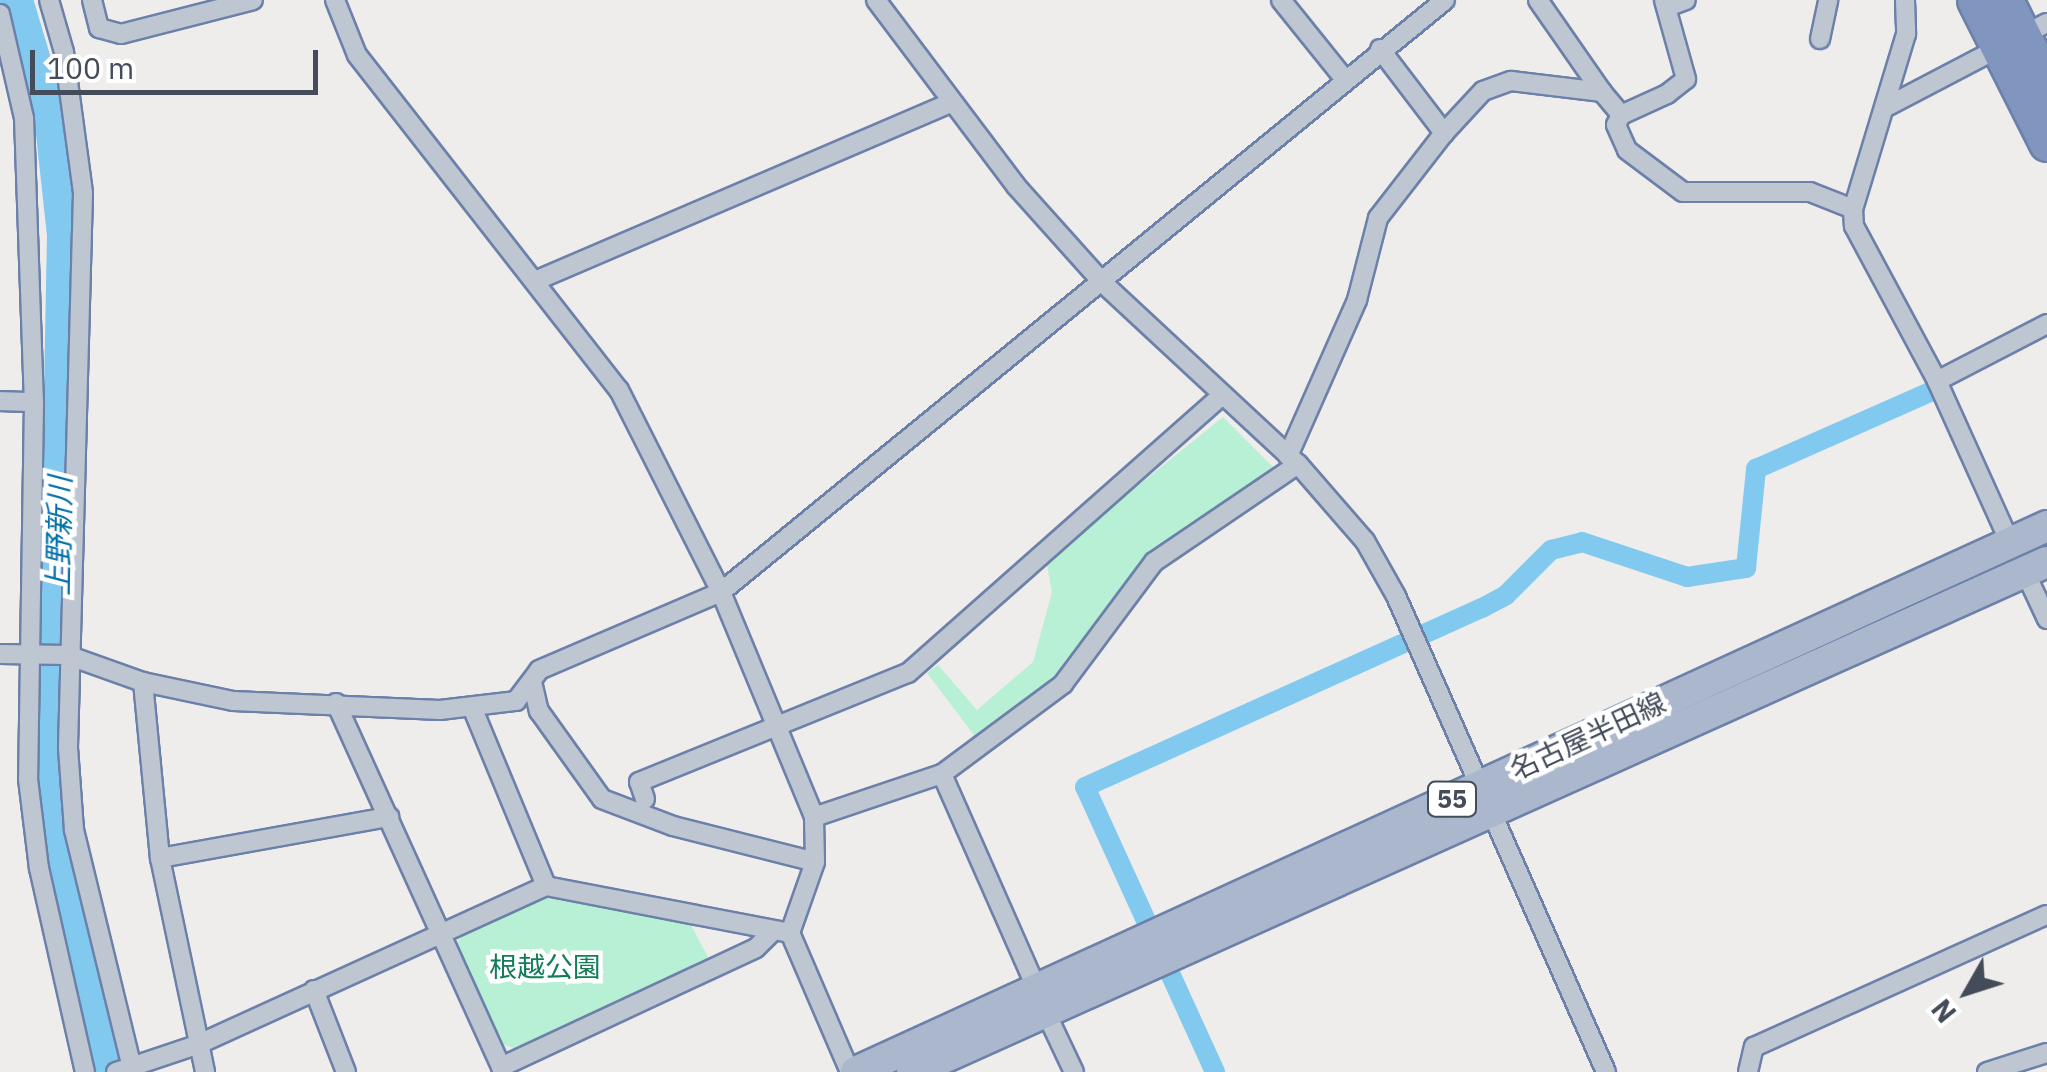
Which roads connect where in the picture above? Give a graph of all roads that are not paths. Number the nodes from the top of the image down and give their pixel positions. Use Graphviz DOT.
graph roads {
  1 [pos="49,0"];
  2 [pos="92,0"];
  3 [pos="252,0"];
  4 [pos="334,0"];
  5 [pos="876,0"];
  6 [pos="1281,0"];
  7 [pos="1444,0"];
  8 [pos="1538,0"];
  9 [pos="1686,0"];
  10 [pos="1828,0"];
  11 [pos="1904,0"];
  12 [pos="1975,0"];
  13 [pos="2005,0"];
  14 [pos="1665,4"];
  15 [pos="0,14"];
  16 [pos="2022,35"];
  17 [pos="1820,40"];
  18 [pos="1380,49"];
  19 [pos="1343,77"];
  20 [pos="2047,84"];
  21 [pos="1602,92"];
  22 [pos="952,103"];
  23 [pos="1888,106"];
  24 [pos="1621,115"];
  25 [pos="1444,133"];
  26 [pos="2047,143"];
  27 [pos="1853,209"];
  28 [pos="535,281"];
  29 [pos="1104,284"];
  30 [pos="2047,324"];
  31 [pos="1936,381"];
  32 [pos="1222,395"];
  33 [pos="0,401"];
  34 [pos="34,402"];
  35 [pos="1293,460"];
  36 [pos="2047,526"];
  37 [pos="2010,543"];
  38 [pos="2036,567"];
  39 [pos="721,592"];
  40 [pos="2047,619"];
  41 [pos="33,653"];
  42 [pos="0,654"];
  43 [pos="70,656"];
  44 [pos="143,682"];
  45 [pos="533,686"];
  46 [pos="336,702"];
  47 [pos="472,708"];
  48 [pos="777,727"];
  49 [pos="942,774"];
  50 [pos="644,799"];
  51 [pos="1484,800"];
  52 [pos="389,817"];
  53 [pos="814,817"];
  54 [pos="160,858"];
  55 [pos="815,862"];
  56 [pos="546,886"];
  57 [pos="2047,915"];
  58 [pos="782,931"];
  59 [pos="440,934"];
  60 [pos="314,990"];
  61 [pos="1042,1001"];
  62 [pos="200,1044"];
  63 [pos="2047,1053"];
  64 [pos="127,1070"];
  65 [pos="502,1070"];
  66 [pos="85,1072"];
  67 [pos="205,1072"];
  68 [pos="346,1072"];
  69 [pos="853,1072"];
  70 [pos="912,1072"];
  71 [pos="1074,1072"];
  72 [pos="1606,1072"];
  73 [pos="1748,1072"];
  74 [pos="1987,1072"];
  1 -- 43 [label="street"];
  2 -- 3 [label="street"];
  4 -- 28 [label="street"];
  5 -- 22 [label="street"];
  6 -- 19 [label="street"];
  7 -- 18 [label="street"];
  8 -- 21 [label="street"];
  9 -- 14 [label="street"];
  10 -- 17 [label="street"];
  11 -- 23 [label="street"];
  12 -- 16 [label="highway"];
  13 -- 16 [label="highway"];
  14 -- 24 [label="street"];
  15 -- 34 [label="street"];
  16 -- 20 [label="highway"];
  16 -- 23 [label="street"];
  16 -- 26 [label="highway"];
  18 -- 19 [label="street"];
  18 -- 25 [label="street"];
  19 -- 29 [label="street"];
  21 -- 24 [label="street"];
  21 -- 25 [label="street"];
  22 -- 28 [label="street"];
  22 -- 29 [label="street"];
  23 -- 27 [label="street"];
  24 -- 27 [label="street"];
  25 -- 35 [label="street"];
  27 -- 31 [label="street"];
  28 -- 39 [label="street"];
  29 -- 32 [label="street"];
  29 -- 39 [label="street"];
  30 -- 31 [label="street"];
  31 -- 37 [label="street"];
  32 -- 35 [label="street"];
  32 -- 48 [label="street"];
  33 -- 34 [label="street"];
  34 -- 41 [label="street"];
  35 -- 49 [label="street"];
  35 -- 51 [label="street"];
  36 -- 37 [label="main road, 名古屋半田線 / 55"];
  37 -- 51 [label="main road, 名古屋半田線 / 55"];
  38 -- 40 [label="street"];
  38 -- 51 [label="main road, 名古屋半田線 / 55"];
  39 -- 45 [label="street"];
  39 -- 48 [label="street"];
  41 -- 42 [label="street"];
  41 -- 43 [label="street"];
  41 -- 66 [label="street"];
  43 -- 44 [label="street"];
  43 -- 64 [label="street"];
  44 -- 46 [label="street"];
  44 -- 54 [label="street"];
  45 -- 47 [label="street"];
  45 -- 55 [label="street"];
  46 -- 47 [label="street"];
  46 -- 52 [label="street"];
  47 -- 56 [label="street"];
  48 -- 50 [label="street"];
  48 -- 53 [label="street"];
  49 -- 53 [label="street"];
  49 -- 61 [label="street"];
  51 -- 61 [label="main road, 名古屋半田線 / 55"];
  51 -- 72 [label="street"];
  52 -- 54 [label="street"];
  52 -- 59 [label="street"];
  53 -- 55 [label="street"];
  54 -- 62 [label="street"];
  55 -- 58 [label="street"];
  56 -- 58 [label="street"];
  56 -- 59 [label="street"];
  57 -- 73 [label="street"];
  58 -- 65 [label="street"];
  58 -- 69 [label="street"];
  59 -- 60 [label="street"];
  59 -- 65 [label="street"];
  60 -- 62 [label="street"];
  60 -- 68 [label="street"];
  61 -- 69 [label="main road, 名古屋半田線 / 55"];
  61 -- 70 [label="main road, 名古屋半田線 / 55"];
  61 -- 71 [label="street"];
  62 -- 64 [label="street"];
  62 -- 67 [label="street"];
  63 -- 74 [label="street"];
}
